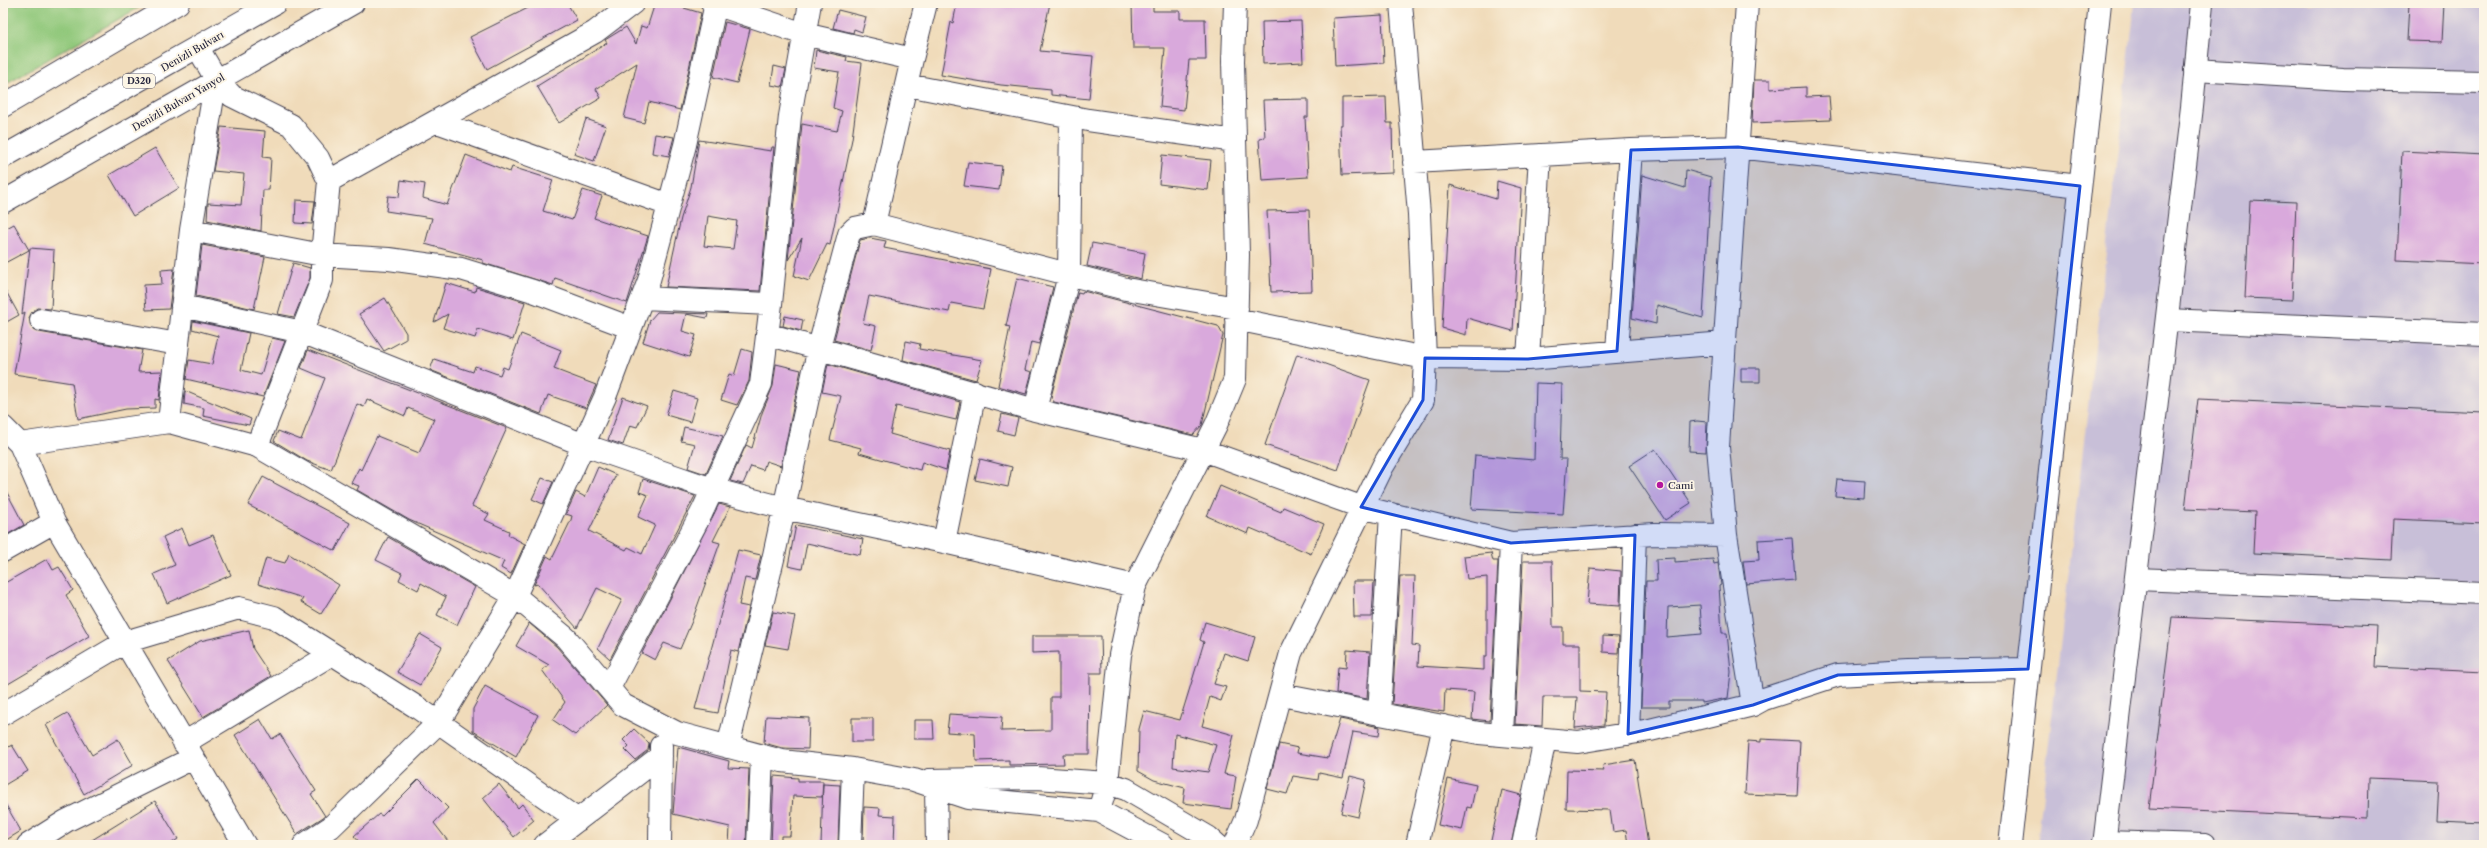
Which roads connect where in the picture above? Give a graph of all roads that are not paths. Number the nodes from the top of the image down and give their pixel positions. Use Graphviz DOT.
graph roads {
  1 [pos="178,3"];
  2 [pos="275,3"];
  3 [pos="354,3"];
  4 [pos="632,3"];
  5 [pos="715,3"];
  6 [pos="810,3"];
  7 [pos="926,3"];
  8 [pos="1235,3"];
  9 [pos="1401,3"];
  10 [pos="1746,3"];
  11 [pos="2100,3"];
  12 [pos="2202,3"];
  13 [pos="804,34"];
  14 [pos="198,48"];
  15 [pos="912,59"];
  16 [pos="2195,70"];
  17 [pos="216,79"];
  18 [pos="2484,82"];
  19 [pos="907,85"];
  20 [pos="3,106"];
  21 [pos="1072,117"];
  22 [pos="437,122"];
  23 [pos="1235,141"];
  24 [pos="1738,148"];
  25 [pos="1631,150"];
  26 [pos="1540,155"];
  27 [pos="3,157"];
  28 [pos="1414,162"];
  29 [pos="329,181"];
  30 [pos="2080,186"];
  31 [pos="3,202"];
  32 [pos="669,205"];
  33 [pos="874,224"];
  34 [pos="191,230"];
  35 [pos="322,255"];
  36 [pos="1069,276"];
  37 [pos="643,298"];
  38 [pos="771,304"];
  39 [pos="182,306"];
  40 [pos="1236,314"];
  41 [pos="42,320"];
  42 [pos="2166,320"];
  43 [pos="631,328"];
  44 [pos="302,332"];
  45 [pos="767,334"];
  46 [pos="2484,334"];
  47 [pos="1725,343"];
  48 [pos="178,344"];
  49 [pos="819,347"];
  50 [pos="1617,350"];
  51 [pos="1425,358"];
  52 [pos="1528,359"];
  53 [pos="974,392"];
  54 [pos="1035,410"];
  55 [pos="169,422"];
  56 [pos="3,427"];
  57 [pos="20,444"];
  58 [pos="584,445"];
  59 [pos="257,446"];
  60 [pos="1203,450"];
  61 [pos="712,489"];
  62 [pos="1361,507"];
  63 [pos="784,508"];
  64 [pos="1391,514"];
  65 [pos="54,522"];
  66 [pos="1726,534"];
  67 [pos="1635,535"];
  68 [pos="944,542"];
  69 [pos="1511,543"];
  70 [pos="3,551"];
  71 [pos="2136,579"];
  72 [pos="1135,586"];
  73 [pos="2484,593"];
  74 [pos="515,596"];
  75 [pos="125,642"];
  76 [pos="332,654"];
  77 [pos="2028,670"];
  78 [pos="609,688"];
  79 [pos="1280,695"];
  80 [pos="1753,706"];
  81 [pos="3,714"];
  82 [pos="1379,714"];
  83 [pos="439,722"];
  84 [pos="661,725"];
  85 [pos="1444,726"];
  86 [pos="1628,734"];
  87 [pos="1502,736"];
  88 [pos="1545,739"];
  89 [pos="728,747"];
  90 [pos="189,751"];
  91 [pos="661,756"];
  92 [pos="762,756"];
  93 [pos="853,769"];
  94 [pos="914,780"];
  95 [pos="1107,783"];
  96 [pos="936,788"];
  97 [pos="1099,811"];
  98 [pos="578,820"];
  99 [pos="2104,844"];
  100 [pos="28,845"];
  101 [pos="246,845"];
  102 [pos="304,845"];
  103 [pos="545,845"];
  104 [pos="660,845"];
  105 [pos="758,845"];
  106 [pos="850,845"];
  107 [pos="937,845"];
  108 [pos="1163,845"];
  109 [pos="1217,845"];
  110 [pos="1235,845"];
  111 [pos="1417,845"];
  112 [pos="1523,845"];
  113 [pos="2010,845"];
  114 [pos="2205,845"];
  1 -- 20 [label="main road"];
  2 -- 14 [label="main road, Denizli Bulvarı / D320"];
  3 -- 17 [label="main road, Denizli Bulvarı Yanyol"];
  4 -- 22 [label="main road"];
  5 -- 13 [label="main road"];
  5 -- 32 [label="main road"];
  6 -- 13 [label="main road"];
  7 -- 15 [label="main road"];
  8 -- 23 [label="main road"];
  9 -- 28 [label="main road"];
  10 -- 24 [label="main road"];
  11 -- 30 [label="main road"];
  12 -- 16 [label="main road"];
  13 -- 15 [label="main road"];
  13 -- 38 [label="main road"];
  14 -- 17 [label="main road"];
  14 -- 27 [label="main road, Denizli Bulvarı / D320"];
  15 -- 19 [label="main road"];
  16 -- 18 [label="main road"];
  16 -- 42 [label="main road"];
  17 -- 29 [label="main road"];
  17 -- 31 [label="main road, Denizli Bulvarı Yanyol"];
  17 -- 34 [label="main road"];
  19 -- 21 [label="main road"];
  19 -- 33 [label="main road"];
  21 -- 23 [label="main road"];
  21 -- 36 [label="main road"];
  22 -- 29 [label="main road"];
  22 -- 32 [label="main road"];
  23 -- 40 [label="main road"];
  24 -- 25 [label="main road"];
  24 -- 30 [label="main road"];
  24 -- 47 [label="main road"];
  25 -- 26 [label="main road"];
  25 -- 50 [label="main road"];
  26 -- 28 [label="main road"];
  26 -- 52 [label="main road"];
  28 -- 51 [label="main road"];
  29 -- 35 [label="main road"];
  30 -- 77 [label="main road"];
  32 -- 37 [label="main road"];
  33 -- 36 [label="main road"];
  33 -- 49 [label="main road"];
  34 -- 35 [label="main road"];
  34 -- 39 [label="main road"];
  35 -- 43 [label="main road"];
  35 -- 44 [label="main road"];
  36 -- 40 [label="main road"];
  36 -- 54 [label="main road"];
  37 -- 38 [label="main road"];
  37 -- 43 [label="main road"];
  38 -- 45 [label="main road"];
  39 -- 44 [label="main road"];
  39 -- 48 [label="main road"];
  40 -- 51 [label="main road"];
  40 -- 60 [label="main road"];
  41 -- 48 [label="main road"];
  42 -- 46 [label="main road"];
  42 -- 71 [label="main road"];
  43 -- 58 [label="main road"];
  44 -- 58 [label="main road"];
  44 -- 59 [label="main road"];
  45 -- 49 [label="main road"];
  45 -- 61 [label="main road"];
  47 -- 50 [label="main road"];
  47 -- 66 [label="main road"];
  48 -- 55 [label="main road"];
  49 -- 53 [label="main road"];
  49 -- 63 [label="main road"];
  50 -- 52 [label="main road"];
  51 -- 52 [label="main road"];
  51 -- 62 [label="main road"];
  53 -- 54 [label="main road"];
  53 -- 68 [label="main road"];
  54 -- 60 [label="main road"];
  55 -- 57 [label="main road"];
  55 -- 59 [label="main road"];
  56 -- 57 [label="main road"];
  57 -- 65 [label="main road"];
  58 -- 61 [label="main road"];
  58 -- 74 [label="main road"];
  59 -- 74 [label="main road"];
  60 -- 62 [label="main road"];
  60 -- 72 [label="main road"];
  61 -- 63 [label="main road"];
  61 -- 78 [label="main road"];
  62 -- 64 [label="main road"];
  62 -- 79 [label="main road"];
  63 -- 68 [label="main road"];
  63 -- 89 [label="main road"];
  64 -- 69 [label="main road"];
  64 -- 82 [label="main road"];
  65 -- 70 [label="main road"];
  65 -- 75 [label="main road"];
  66 -- 67 [label="main road"];
  66 -- 80 [label="main road"];
  67 -- 69 [label="main road"];
  67 -- 86 [label="main road"];
  68 -- 72 [label="main road"];
  69 -- 87 [label="main road"];
  71 -- 73 [label="main road"];
  71 -- 99 [label="main road"];
  72 -- 95 [label="main road"];
  74 -- 78 [label="main road"];
  74 -- 83 [label="main road"];
  75 -- 76 [label="main road"];
  75 -- 81 [label="main road"];
  75 -- 90 [label="main road"];
  76 -- 83 [label="main road"];
  76 -- 90 [label="main road"];
  77 -- 80 [label="main road"];
  77 -- 113 [label="main road"];
  78 -- 84 [label="main road"];
  79 -- 82 [label="main road"];
  79 -- 110 [label="main road"];
  80 -- 86 [label="main road"];
  82 -- 85 [label="main road"];
  83 -- 98 [label="main road"];
  83 -- 102 [label="main road"];
  84 -- 89 [label="main road"];
  84 -- 91 [label="main road"];
  85 -- 87 [label="main road"];
  85 -- 111 [label="main road"];
  86 -- 88 [label="main road"];
  87 -- 88 [label="main road"];
  88 -- 112 [label="main road"];
  89 -- 92 [label="main road"];
  90 -- 100 [label="main road"];
  90 -- 101 [label="main road"];
  91 -- 98 [label="main road"];
  91 -- 104 [label="main road"];
  92 -- 93 [label="main road"];
  92 -- 105 [label="main road"];
  93 -- 94 [label="main road"];
  93 -- 106 [label="main road"];
  94 -- 95 [label="main road"];
  94 -- 96 [label="main road"];
  95 -- 97 [label="main road"];
  95 -- 109 [label="main road"];
  96 -- 97 [label="main road"];
  96 -- 107 [label="main road"];
  97 -- 108 [label="main road"];
  98 -- 103 [label="main road"];
  99 -- 114 [label="main road"];
}
